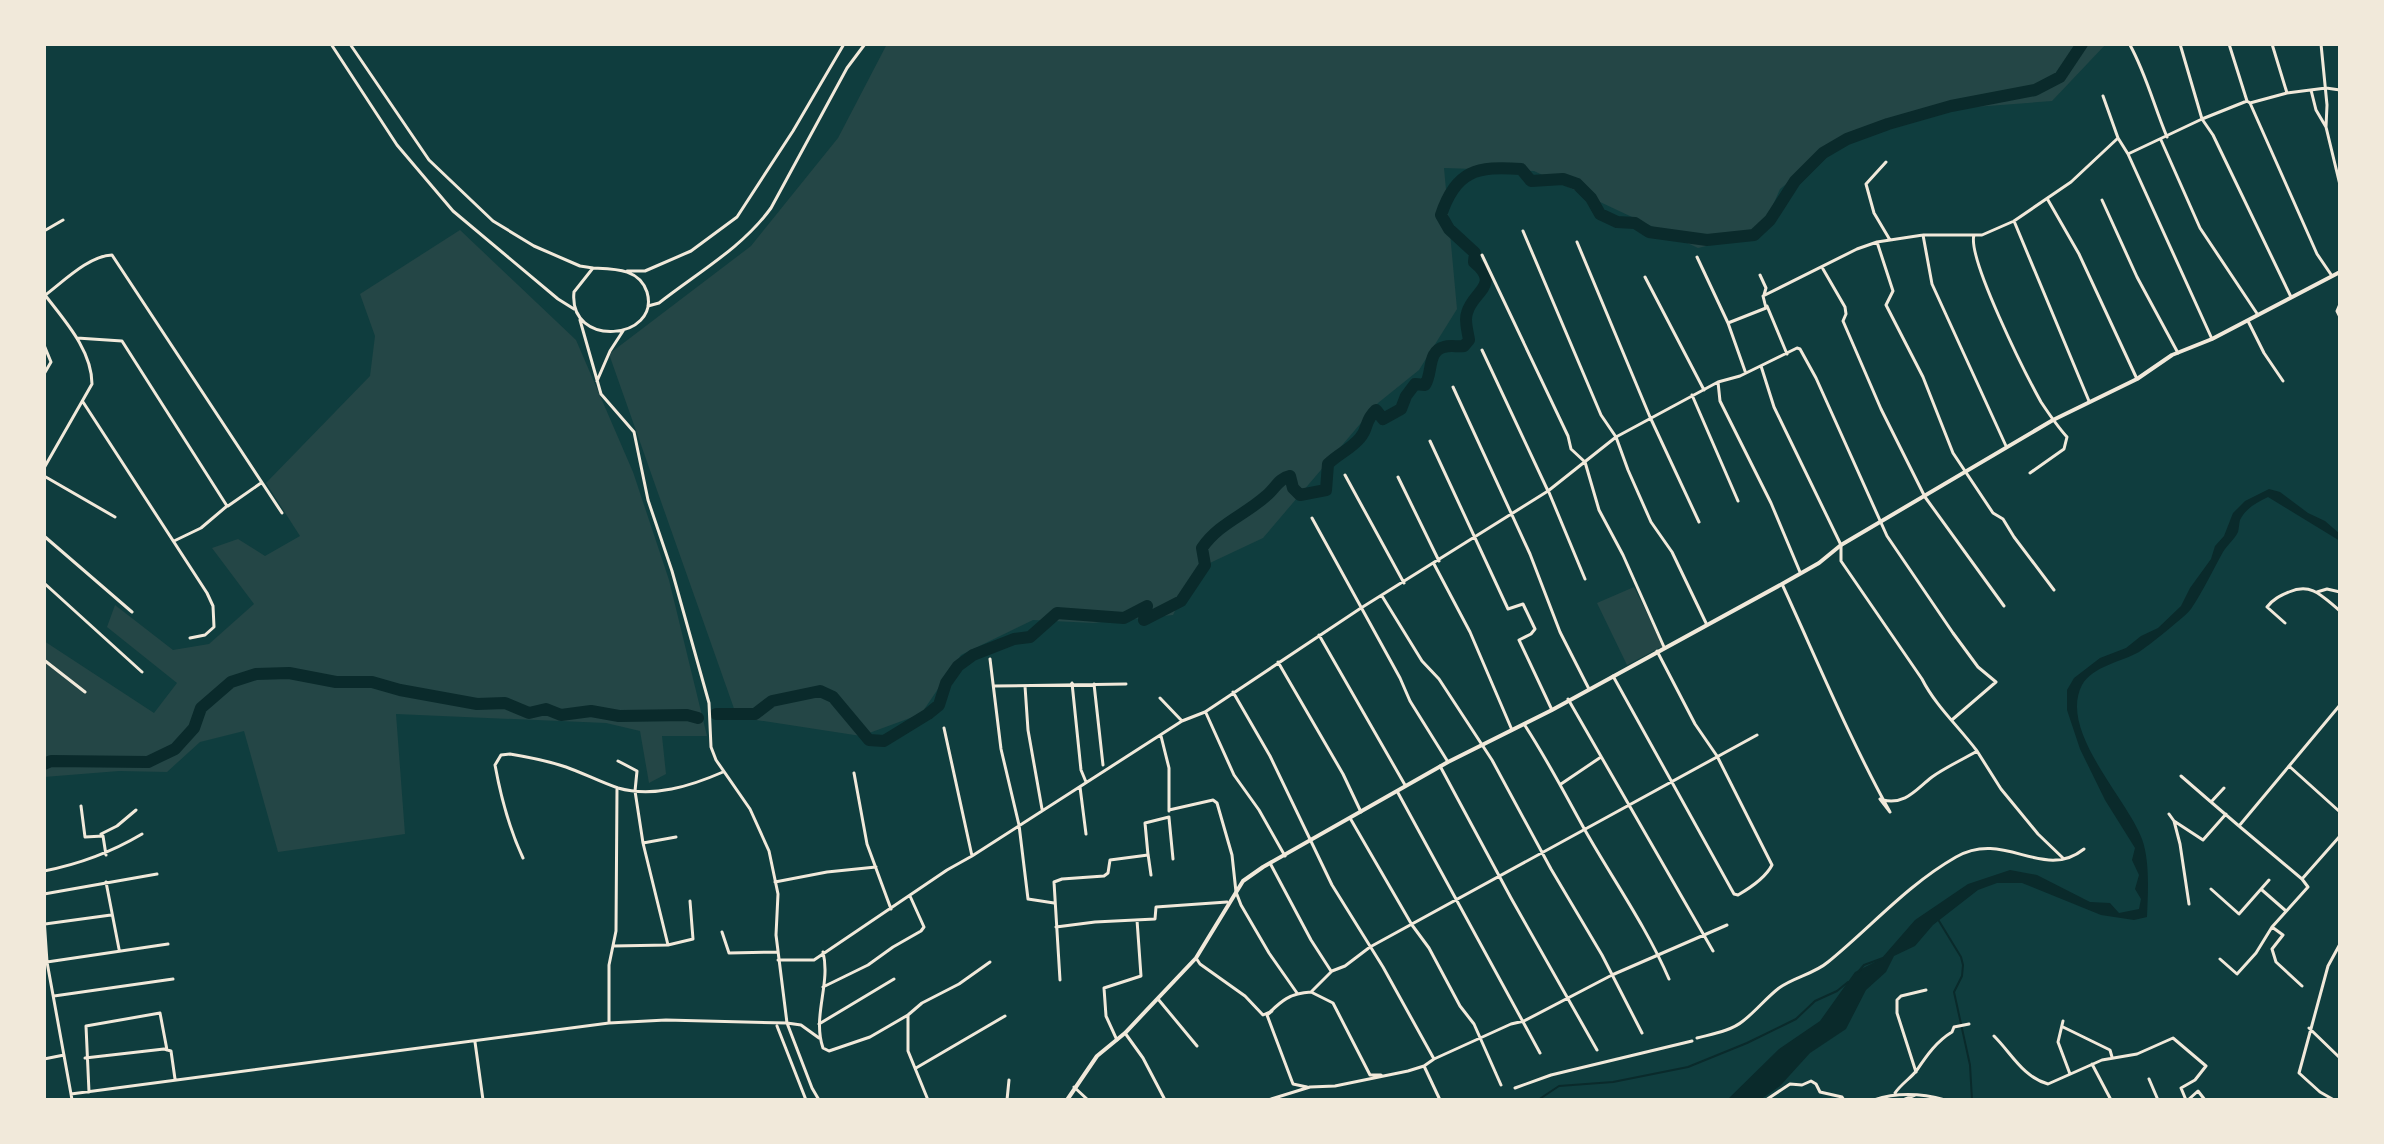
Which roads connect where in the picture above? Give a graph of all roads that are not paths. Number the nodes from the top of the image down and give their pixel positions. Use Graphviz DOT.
graph roads {
  1 [pos="331,44"];
  2 [pos="350,44"];
  3 [pos="844,44"];
  4 [pos="865,44"];
  5 [pos="2180,44"];
  6 [pos="2229,44"];
  7 [pos="2272,44"];
  8 [pos="2321,44"];
  9 [pos="2130,45"];
  10 [pos="2326,88"];
  11 [pos="2311,89"];
  12 [pos="2340,90"];
  13 [pos="2287,93"];
  14 [pos="2103,96"];
  15 [pos="2248,102"];
  16 [pos="2202,119"];
  17 [pos="2326,127"];
  18 [pos="2167,137"];
  19 [pos="2118,138"];
  20 [pos="2161,140"];
  21 [pos="2128,154"];
  22 [pos="1886,162"];
  23 [pos="2340,185"];
  24 [pos="2048,200"];
  25 [pos="2102,200"];
  26 [pos="63,220"];
  27 [pos="2014,221"];
  28 [pos="44,231"];
  29 [pos="1523,231"];
  30 [pos="1923,235"];
  31 [pos="1974,235"];
  32 [pos="1890,240"];
  33 [pos="1577,242"];
  34 [pos="1877,242"];
  35 [pos="1482,255"];
  36 [pos="1697,257"];
  37 [pos="593,268"];
  38 [pos="1822,268"];
  39 [pos="627,271"];
  40 [pos="2340,272"];
  41 [pos="1760,275"];
  42 [pos="2332,276"];
  43 [pos="1645,277"];
  44 [pos="45,295"];
  45 [pos="1763,296"];
  46 [pos="2291,297"];
  47 [pos="2340,304"];
  48 [pos="648,306"];
  49 [pos="574,309"];
  50 [pos="2258,315"];
  51 [pos="2340,317"];
  52 [pos="580,320"];
  53 [pos="2248,321"];
  54 [pos="1728,323"];
  55 [pos="623,330"];
  56 [pos="77,338"];
  57 [pos="2212,339"];
  58 [pos="44,345"];
  59 [pos="1482,350"];
  60 [pos="2178,353"];
  61 [pos="1787,354"];
  62 [pos="1761,366"];
  63 [pos="1745,372"];
  64 [pos="44,374"];
  65 [pos="2137,379"];
  66 [pos="597,381"];
  67 [pos="2283,381"];
  68 [pos="1718,382"];
  69 [pos="1453,387"];
  70 [pos="1704,390"];
  71 [pos="1692,395"];
  72 [pos="2089,401"];
  73 [pos="83,402"];
  74 [pos="1650,417"];
  75 [pos="2053,420"];
  76 [pos="1616,437"];
  77 [pos="1430,441"];
  78 [pos="2007,448"];
  79 [pos="1585,462"];
  80 [pos="44,468"];
  81 [pos="1965,473"];
  82 [pos="2030,473"];
  83 [pos="1345,475"];
  84 [pos="44,476"];
  85 [pos="1398,477"];
  86 [pos="261,483"];
  87 [pos="1548,490"];
  88 [pos="1925,497"];
  89 [pos="1738,501"];
  90 [pos="227,507"];
  91 [pos="282,513"];
  92 [pos="1512,514"];
  93 [pos="115,517"];
  94 [pos="1312,518"];
  95 [pos="1699,522"];
  96 [pos="1881,522"];
  97 [pos="44,536"];
  98 [pos="1475,537"];
  99 [pos="174,541"];
  100 [pos="1841,545"];
  101 [pos="1439,561"];
  102 [pos="1434,564"];
  103 [pos="1800,572"];
  104 [pos="1585,579"];
  105 [pos="44,583"];
  106 [pos="1404,583"];
  107 [pos="1782,584"];
  108 [pos="2054,590"];
  109 [pos="2317,592"];
  110 [pos="2340,592"];
  111 [pos="1382,596"];
  112 [pos="2004,606"];
  113 [pos="1361,608"];
  114 [pos="2340,611"];
  115 [pos="132,612"];
  116 [pos="2285,623"];
  117 [pos="1706,624"];
  118 [pos="1319,635"];
  119 [pos="190,638"];
  120 [pos="1664,647"];
  121 [pos="1657,651"];
  122 [pos="990,659"];
  123 [pos="44,660"];
  124 [pos="1278,662"];
  125 [pos="142,672"];
  126 [pos="1613,676"];
  127 [pos="1072,683"];
  128 [pos="1094,684"];
  129 [pos="1126,684"];
  130 [pos="994,686"];
  131 [pos="1025,686"];
  132 [pos="1589,689"];
  133 [pos="85,692"];
  134 [pos="1233,692"];
  135 [pos="1160,698"];
  136 [pos="1568,699"];
  137 [pos="2340,705"];
  138 [pos="1552,710"];
  139 [pos="1205,712"];
  140 [pos="1953,719"];
  141 [pos="1182,721"];
  142 [pos="1524,724"];
  143 [pos="944,728"];
  144 [pos="1512,730"];
  145 [pos="1757,735"];
  146 [pos="1161,736"];
  147 [pos="1483,744"];
  148 [pos="1977,751"];
  149 [pos="1717,756"];
  150 [pos="1601,757"];
  151 [pos="618,761"];
  152 [pos="1448,762"];
  153 [pos="1103,765"];
  154 [pos="1440,766"];
  155 [pos="2289,766"];
  156 [pos="724,771"];
  157 [pos="854,773"];
  158 [pos="2181,776"];
  159 [pos="1086,782"];
  160 [pos="1671,783"];
  161 [pos="1561,784"];
  162 [pos="1080,787"];
  163 [pos="1406,787"];
  164 [pos="617,788"];
  165 [pos="2224,788"];
  166 [pos="635,791"];
  167 [pos="1397,791"];
  168 [pos="2211,802"];
  169 [pos="81,806"];
  170 [pos="1630,806"];
  171 [pos="136,810"];
  172 [pos="1169,810"];
  173 [pos="1042,811"];
  174 [pos="1361,812"];
  175 [pos="2340,812"];
  176 [pos="2169,814"];
  177 [pos="2226,814"];
  178 [pos="1169,817"];
  179 [pos="1350,818"];
  180 [pos="2174,821"];
  181 [pos="1019,825"];
  182 [pos="2239,826"];
  183 [pos="1586,831"];
  184 [pos="142,834"];
  185 [pos="1086,834"];
  186 [pos="2340,836"];
  187 [pos="85,837"];
  188 [pos="676,837"];
  189 [pos="1311,839"];
  190 [pos="643,843"];
  191 [pos="2084,849"];
  192 [pos="1543,853"];
  193 [pos="1148,854"];
  194 [pos="106,855"];
  195 [pos="972,856"];
  196 [pos="1285,856"];
  197 [pos="523,858"];
  198 [pos="1173,859"];
  199 [pos="2064,859"];
  200 [pos="1270,863"];
  201 [pos="876,867"];
  202 [pos="44,871"];
  203 [pos="157,874"];
  204 [pos="1151,875"];
  205 [pos="1500,877"];
  206 [pos="2302,879"];
  207 [pos="2269,880"];
  208 [pos="106,882"];
  209 [pos="775,882"];
  210 [pos="2211,889"];
  211 [pos="2262,890"];
  212 [pos="1236,892"];
  213 [pos="44,894"];
  214 [pos="910,896"];
  215 [pos="1457,899"];
  216 [pos="690,901"];
  217 [pos="1227,902"];
  218 [pos="1054,903"];
  219 [pos="2189,904"];
  220 [pos="891,909"];
  221 [pos="2287,912"];
  222 [pos="111,915"];
  223 [pos="44,918"];
  224 [pos="1137,920"];
  225 [pos="45,924"];
  226 [pos="1412,925"];
  227 [pos="1727,925"];
  228 [pos="1056,927"];
  229 [pos="2272,927"];
  230 [pos="722,932"];
  231 [pos="1703,934"];
  232 [pos="168,944"];
  233 [pos="2340,944"];
  234 [pos="668,945"];
  235 [pos="613,946"];
  236 [pos="1370,947"];
  237 [pos="119,951"];
  238 [pos="1713,951"];
  239 [pos="777,952"];
  240 [pos="823,952"];
  241 [pos="1658,955"];
  242 [pos="1196,958"];
  243 [pos="2220,959"];
  244 [pos="778,960"];
  245 [pos="47,962"];
  246 [pos="990,962"];
  247 [pos="1332,971"];
  248 [pos="1612,975"];
  249 [pos="173,979"];
  250 [pos="894,979"];
  251 [pos="1669,979"];
  252 [pos="1060,980"];
  253 [pos="2302,986"];
  254 [pos="823,987"];
  255 [pos="1926,990"];
  256 [pos="1311,992"];
  257 [pos="1297,993"];
  258 [pos="54,996"];
  259 [pos="1568,998"];
  260 [pos="1158,999"];
  261 [pos="908,1015"];
  262 [pos="1267,1015"];
  263 [pos="1005,1016"];
  264 [pos="1524,1021"];
  265 [pos="2063,1021"];
  266 [pos="609,1023"];
  267 [pos="787,1023"];
  268 [pos="1964,1024"];
  269 [pos="818,1025"];
  270 [pos="777,1026"];
  271 [pos="2063,1027"];
  272 [pos="2309,1028"];
  273 [pos="1125,1033"];
  274 [pos="1642,1033"];
  275 [pos="1994,1036"];
  276 [pos="819,1038"];
  277 [pos="1481,1038"];
  278 [pos="1697,1038"];
  279 [pos="1117,1040"];
  280 [pos="1692,1041"];
  281 [pos="475,1042"];
  282 [pos="1197,1046"];
  283 [pos="167,1050"];
  284 [pos="1597,1050"];
  285 [pos="1540,1053"];
  286 [pos="64,1055"];
  287 [pos="2112,1057"];
  288 [pos="85,1058"];
  289 [pos="2340,1058"];
  290 [pos="44,1059"];
  291 [pos="1434,1059"];
  292 [pos="2092,1064"];
  293 [pos="1424,1066"];
  294 [pos="916,1068"];
  295 [pos="1916,1072"];
  296 [pos="2070,1074"];
  297 [pos="1388,1075"];
  298 [pos="175,1079"];
  299 [pos="2149,1079"];
  300 [pos="1009,1080"];
  301 [pos="1501,1085"];
  302 [pos="1074,1087"];
  303 [pos="1310,1087"];
  304 [pos="1515,1088"];
  305 [pos="89,1092"];
  306 [pos="1895,1093"];
  307 [pos="71,1094"];
  308 [pos="1919,1094"];
  309 [pos="72,1100"];
  310 [pos="483,1100"];
  311 [pos="806,1100"];
  312 [pos="819,1100"];
  313 [pos="928,1100"];
  314 [pos="1007,1100"];
  315 [pos="1067,1100"];
  316 [pos="1088,1100"];
  317 [pos="1165,1100"];
  318 [pos="1268,1100"];
  319 [pos="1440,1100"];
  320 [pos="1766,1100"];
  321 [pos="1844,1100"];
  322 [pos="1874,1100"];
  323 [pos="1903,1100"];
  324 [pos="1945,1100"];
  325 [pos="2111,1100"];
  326 [pos="2158,1100"];
  327 [pos="2187,1100"];
  328 [pos="2205,1100"];
  329 [pos="2334,1100"];
  1 -- 49 [label="street"];
  2 -- 37 [label="street"];
  3 -- 39 [label="street"];
  4 -- 48 [label="street"];
  5 -- 16 [label="street"];
  6 -- 15 [label="street"];
  7 -- 13 [label="street"];
  8 -- 10 [label="street"];
  9 -- 18 [label="street"];
  10 -- 11 [label="street"];
  10 -- 12 [label="street"];
  10 -- 17 [label="street"];
  11 -- 13 [label="street"];
  11 -- 17 [label="street"];
  13 -- 15 [label="street"];
  14 -- 19 [label="street"];
  15 -- 16 [label="street"];
  15 -- 42 [label="street"];
  16 -- 18 [label="street"];
  16 -- 46 [label="street"];
  17 -- 23 [label="street"];
  18 -- 20 [label="street"];
  19 -- 21 [label="street"];
  19 -- 24 [label="street"];
  20 -- 21 [label="street"];
  20 -- 50 [label="street"];
  21 -- 57 [label="street"];
  22 -- 32 [label="street"];
  24 -- 27 [label="street"];
  24 -- 65 [label="street"];
  25 -- 60 [label="street"];
  26 -- 28 [label="street"];
  27 -- 31 [label="street"];
  27 -- 72 [label="street"];
  29 -- 76 [label="street"];
  30 -- 31 [label="street"];
  30 -- 32 [label="street"];
  30 -- 78 [label="street"];
  31 -- 75 [label="street"];
  32 -- 34 [label="street"];
  33 -- 74 [label="street"];
  34 -- 38 [label="street"];
  34 -- 81 [label="street"];
  35 -- 79 [label="street"];
  36 -- 54 [label="street"];
  37 -- 39 [label="street"];
  37 -- 49 [label="street"];
  38 -- 45 [label="street"];
  38 -- 88 [label="street"];
  39 -- 48 [label="street"];
  40 -- 42 [label="street"];
  41 -- 45 [label="street"];
  42 -- 46 [label="street"];
  43 -- 70 [label="street"];
  44 -- 56 [label="street"];
  44 -- 86 [label="street"];
  45 -- 54 [label="street"];
  45 -- 61 [label="street"];
  46 -- 50 [label="street"];
  47 -- 51 [label="street"];
  48 -- 55 [label="street"];
  49 -- 52 [label="street"];
  50 -- 53 [label="street"];
  52 -- 55 [label="street"];
  52 -- 66 [label="street"];
  53 -- 57 [label="street"];
  53 -- 67 [label="street"];
  54 -- 63 [label="street"];
  55 -- 66 [label="street"];
  56 -- 73 [label="street"];
  56 -- 90 [label="street"];
  57 -- 60 [label="street"];
  58 -- 64 [label="street"];
  59 -- 87 [label="street"];
  60 -- 65 [label="street"];
  61 -- 62 [label="street"];
  61 -- 96 [label="street"];
  62 -- 63 [label="street"];
  62 -- 100 [label="street"];
  63 -- 68 [label="street"];
  65 -- 72 [label="street"];
  66 -- 156 [label="street"];
  68 -- 70 [label="street"];
  68 -- 103 [label="street"];
  69 -- 92 [label="street"];
  70 -- 71 [label="street"];
  71 -- 74 [label="street"];
  71 -- 89 [label="street"];
  72 -- 75 [label="street"];
  73 -- 80 [label="street"];
  73 -- 99 [label="street"];
  74 -- 76 [label="street"];
  74 -- 95 [label="street"];
  75 -- 78 [label="street"];
  75 -- 82 [label="street"];
  76 -- 79 [label="street"];
  76 -- 117 [label="street"];
  77 -- 98 [label="street"];
  78 -- 81 [label="street"];
  79 -- 87 [label="street"];
  79 -- 120 [label="street"];
  81 -- 88 [label="street"];
  81 -- 108 [label="street"];
  83 -- 106 [label="street"];
  84 -- 93 [label="street"];
  85 -- 101 [label="street"];
  86 -- 90 [label="street"];
  86 -- 91 [label="street"];
  87 -- 92 [label="street"];
  87 -- 104 [label="street"];
  88 -- 96 [label="street"];
  88 -- 112 [label="street"];
  90 -- 99 [label="street"];
  92 -- 98 [label="street"];
  92 -- 132 [label="street"];
  94 -- 113 [label="street"];
  96 -- 100 [label="street"];
  96 -- 140 [label="street"];
  97 -- 115 [label="street"];
  98 -- 101 [label="street"];
  98 -- 138 [label="street"];
  99 -- 119 [label="street"];
  100 -- 103 [label="street"];
  100 -- 140 [label="street"];
  101 -- 102 [label="street"];
  102 -- 106 [label="street"];
  102 -- 144 [label="street"];
  103 -- 107 [label="street"];
  105 -- 125 [label="street"];
  106 -- 111 [label="street"];
  107 -- 117 [label="street"];
  107 -- 148 [label="street"];
  109 -- 110 [label="street"];
  109 -- 114 [label="street"];
  109 -- 116 [label="street"];
  111 -- 113 [label="street"];
  111 -- 147 [label="street"];
  113 -- 118 [label="street"];
  113 -- 152 [label="street"];
  117 -- 120 [label="street"];
  118 -- 124 [label="street"];
  118 -- 163 [label="street"];
  120 -- 121 [label="street"];
  121 -- 126 [label="street"];
  121 -- 149 [label="street"];
  122 -- 130 [label="street"];
  123 -- 133 [label="street"];
  124 -- 134 [label="street"];
  124 -- 174 [label="street"];
  126 -- 132 [label="street"];
  126 -- 160 [label="street"];
  127 -- 128 [label="street"];
  127 -- 130 [label="street"];
  127 -- 159 [label="street"];
  128 -- 129 [label="street"];
  128 -- 153 [label="street"];
  130 -- 181 [label="street"];
  131 -- 173 [label="street"];
  132 -- 136 [label="street"];
  134 -- 139 [label="street"];
  134 -- 189 [label="street"];
  135 -- 141 [label="street"];
  136 -- 138 [label="street"];
  136 -- 150 [label="street"];
  137 -- 155 [label="street"];
  138 -- 142 [label="street"];
  139 -- 141 [label="street"];
  139 -- 196 [label="street"];
  140 -- 148 [label="street"];
  141 -- 146 [label="street"];
  142 -- 144 [label="street"];
  142 -- 161 [label="street"];
  143 -- 195 [label="street"];
  144 -- 147 [label="street"];
  145 -- 149 [label="street"];
  146 -- 159 [label="street"];
  146 -- 172 [label="street"];
  147 -- 152 [label="street"];
  147 -- 192 [label="street"];
  148 -- 199 [label="street"];
  149 -- 160 [label="street"];
  149 -- 160 [label="street"];
  150 -- 161 [label="street"];
  150 -- 170 [label="street"];
  151 -- 166 [label="street"];
  152 -- 154 [label="street"];
  154 -- 163 [label="street"];
  154 -- 205 [label="street"];
  155 -- 175 [label="street"];
  155 -- 182 [label="street"];
  156 -- 166 [label="street"];
  156 -- 209 [label="street"];
  157 -- 201 [label="street"];
  158 -- 168 [label="street"];
  159 -- 162 [label="street"];
  160 -- 170 [label="street"];
  161 -- 183 [label="street"];
  162 -- 173 [label="street"];
  162 -- 185 [label="street"];
  163 -- 167 [label="street"];
  164 -- 166 [label="street"];
  164 -- 197 [label="street"];
  164 -- 235 [label="street"];
  165 -- 168 [label="street"];
  166 -- 190 [label="street"];
  167 -- 174 [label="street"];
  167 -- 215 [label="street"];
  168 -- 177 [label="street"];
  169 -- 187 [label="street"];
  170 -- 183 [label="street"];
  170 -- 231 [label="street"];
  171 -- 187 [label="street"];
  172 -- 178 [label="street"];
  172 -- 212 [label="street"];
  173 -- 181 [label="street"];
  174 -- 179 [label="street"];
  176 -- 180 [label="street"];
  177 -- 180 [label="street"];
  177 -- 182 [label="street"];
  178 -- 193 [label="street"];
  178 -- 198 [label="street"];
  179 -- 189 [label="street"];
  179 -- 226 [label="street"];
  180 -- 219 [label="street"];
  181 -- 195 [label="street"];
  181 -- 218 [label="street"];
  182 -- 206 [label="street"];
  183 -- 192 [label="street"];
  183 -- 241 [label="street"];
  184 -- 194 [label="street"];
  186 -- 206 [label="street"];
  187 -- 194 [label="street"];
  188 -- 190 [label="street"];
  189 -- 196 [label="street"];
  189 -- 236 [label="street"];
  190 -- 234 [label="street"];
  191 -- 199 [label="street"];
  192 -- 205 [label="street"];
  192 -- 248 [label="street"];
  193 -- 204 [label="street"];
  193 -- 218 [label="street"];
  194 -- 202 [label="street"];
  195 -- 214 [label="street"];
  196 -- 200 [label="street"];
  199 -- 278 [label="street"];
  200 -- 212 [label="street"];
  200 -- 247 [label="street"];
  201 -- 209 [label="street"];
  201 -- 220 [label="street"];
  203 -- 208 [label="street"];
  205 -- 215 [label="street"];
  205 -- 259 [label="street"];
  206 -- 221 [label="street"];
  207 -- 211 [label="street"];
  208 -- 213 [label="street"];
  208 -- 222 [label="street"];
  209 -- 239 [label="street"];
  210 -- 211 [label="street"];
  211 -- 221 [label="street"];
  212 -- 242 [label="street"];
  212 -- 257 [label="street"];
  214 -- 220 [label="street"];
  214 -- 254 [label="street"];
  215 -- 226 [label="street"];
  215 -- 264 [label="street"];
  216 -- 234 [label="street"];
  217 -- 224 [label="street"];
  218 -- 228 [label="street"];
  220 -- 240 [label="street"];
  221 -- 229 [label="street"];
  222 -- 225 [label="street"];
  222 -- 237 [label="street"];
  223 -- 225 [label="street"];
  224 -- 228 [label="street"];
  224 -- 279 [label="street"];
  225 -- 245 [label="street"];
  226 -- 236 [label="street"];
  226 -- 277 [label="street"];
  227 -- 231 [label="street"];
  228 -- 252 [label="street"];
  229 -- 243 [label="street"];
  229 -- 253 [label="street"];
  230 -- 239 [label="street"];
  231 -- 238 [label="street"];
  231 -- 241 [label="street"];
  232 -- 237 [label="street"];
  233 -- 272 [label="street"];
  234 -- 235 [label="street"];
  235 -- 266 [label="street"];
  236 -- 247 [label="street"];
  236 -- 291 [label="street"];
  237 -- 245 [label="street"];
  239 -- 244 [label="street"];
  240 -- 244 [label="street"];
  240 -- 254 [label="street"];
  241 -- 248 [label="street"];
  241 -- 251 [label="street"];
  242 -- 260 [label="street"];
  242 -- 262 [label="street"];
  244 -- 267 [label="street"];
  245 -- 258 [label="street"];
  246 -- 261 [label="street"];
  247 -- 256 [label="street"];
  248 -- 259 [label="street"];
  248 -- 274 [label="street"];
  249 -- 258 [label="street"];
  250 -- 269 [label="street"];
  254 -- 269 [label="street"];
  255 -- 295 [label="street"];
  256 -- 257 [label="street"];
  256 -- 297 [label="street"];
  257 -- 262 [label="street"];
  258 -- 286 [label="street"];
  259 -- 264 [label="street"];
  259 -- 284 [label="street"];
  260 -- 273 [label="street"];
  260 -- 282 [label="street"];
  261 -- 276 [label="street"];
  261 -- 294 [label="street"];
  262 -- 303 [label="street"];
  263 -- 294 [label="street"];
  264 -- 277 [label="street"];
  264 -- 285 [label="street"];
  265 -- 296 [label="street"];
  266 -- 267 [label="street"];
  266 -- 281 [label="street"];
  267 -- 276 [label="street"];
  267 -- 312 [label="street"];
  268 -- 295 [label="street"];
  269 -- 276 [label="street"];
  270 -- 311 [label="street"];
  271 -- 287 [label="street"];
  272 -- 289 [label="street"];
  272 -- 329 [label="street"];
  273 -- 279 [label="street"];
  273 -- 317 [label="street"];
  275 -- 296 [label="street"];
  277 -- 291 [label="street"];
  277 -- 301 [label="street"];
  279 -- 302 [label="street"];
  280 -- 304 [label="street"];
  281 -- 298 [label="street"];
  281 -- 310 [label="street"];
  283 -- 288 [label="street"];
  283 -- 288 [label="street"];
  283 -- 298 [label="street"];
  286 -- 290 [label="street"];
  286 -- 307 [label="street"];
  287 -- 292 [label="street"];
  287 -- 327 [label="street"];
  288 -- 305 [label="street"];
  291 -- 293 [label="street"];
  292 -- 296 [label="street"];
  292 -- 325 [label="street"];
  293 -- 297 [label="street"];
  293 -- 319 [label="street"];
  294 -- 313 [label="street"];
  295 -- 306 [label="street"];
  297 -- 303 [label="street"];
  298 -- 305 [label="street"];
  299 -- 326 [label="street"];
  300 -- 314 [label="street"];
  302 -- 315 [label="street"];
  302 -- 316 [label="street"];
  303 -- 318 [label="street"];
  305 -- 307 [label="street"];
  306 -- 308 [label="street"];
  306 -- 322 [label="street"];
  307 -- 309 [label="street"];
  308 -- 323 [label="street"];
  308 -- 324 [label="street"];
  320 -- 321 [label="street"];
  327 -- 328 [label="street"];
}
